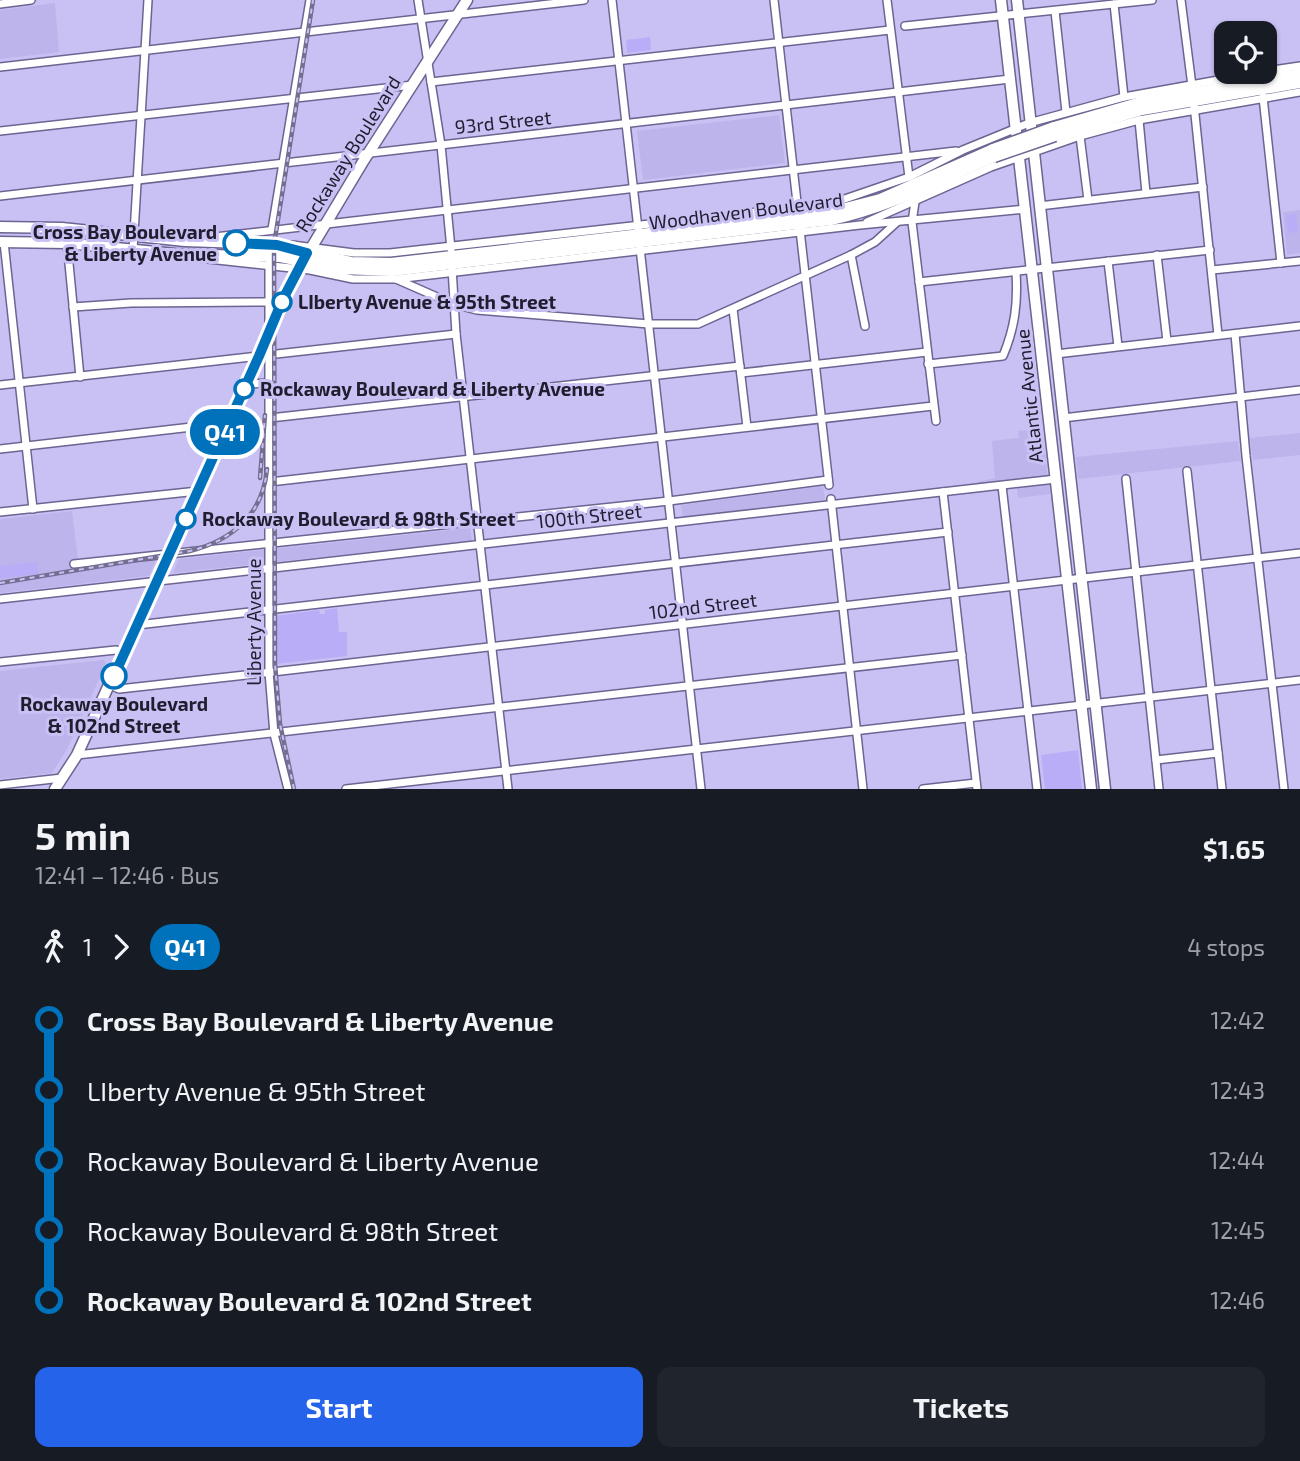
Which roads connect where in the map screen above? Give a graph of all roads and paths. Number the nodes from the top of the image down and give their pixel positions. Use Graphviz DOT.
graph roads {
  1 [pos="31,0"];
  2 [pos="148,0"];
  3 [pos="310,0"];
  4 [pos="418,0"];
  5 [pos="467,0"];
  6 [pos="584,0"];
  7 [pos="611,0"];
  8 [pos="774,0"];
  9 [pos="887,0"];
  10 [pos="1001,0"];
  11 [pos="1017,0"];
  12 [pos="1152,0"];
  13 [pos="1181,0"];
  14 [pos="0,4"];
  15 [pos="1114,4"];
  16 [pos="1055,11"];
  17 [pos="458,14"];
  18 [pos="1019,15"];
  19 [pos="1003,16"];
  20 [pos="420,18"];
  21 [pos="905,26"];
  22 [pos="890,30"];
  23 [pos="305,32"];
  24 [pos="779,42"];
  25 [pos="145,50"];
  26 [pos="428,61"];
  27 [pos="618,61"];
  28 [pos="1300,66"];
  29 [pos="0,67"];
  30 [pos="1277,69"];
  31 [pos="1277,73"];
  32 [pos="1295,75"];
  33 [pos="1010,79"];
  34 [pos="431,82"];
  35 [pos="1228,84"];
  36 [pos="1300,84"];
  37 [pos="412,85"];
  38 [pos="898,93"];
  39 [pos="1295,93"];
  40 [pos="1193,96"];
  41 [pos="294,97"];
  42 [pos="1124,97"];
  43 [pos="1263,97"];
  44 [pos="786,106"];
  45 [pos="1066,112"];
  46 [pos="141,115"];
  47 [pos="1139,120"];
  48 [pos="1029,123"];
  49 [pos="626,125"];
  50 [pos="1016,129"];
  51 [pos="0,131"];
  52 [pos="1080,136"];
  53 [pos="441,145"];
  54 [pos="963,149"];
  55 [pos="1032,152"];
  56 [pos="368,154"];
  57 [pos="905,157"];
  58 [pos="1019,158"];
  59 [pos="283,163"];
  60 [pos="793,170"];
  61 [pos="909,177"];
  62 [pos="137,180"];
  63 [pos="1203,187"];
  64 [pos="633,188"];
  65 [pos="1146,193"];
  66 [pos="0,196"];
  67 [pos="1088,200"];
  68 [pos="915,202"];
  69 [pos="1039,206"];
  70 [pos="449,209"];
  71 [pos="1026,209"];
  72 [pos="798,221"];
  73 [pos="912,222"];
  74 [pos="325,223"];
  75 [pos="897,223"];
  76 [pos="860,225"];
  77 [pos="0,227"];
  78 [pos="272,229"];
  79 [pos="592,232"];
  80 [pos="733,232"];
  81 [pos="135,235"];
  82 [pos="615,237"];
  83 [pos="639,239"];
  84 [pos="749,239"];
  85 [pos="185,241"];
  86 [pos="2,242"];
  87 [pos="67,243"];
  88 [pos="274,244"];
  89 [pos="133,250"];
  90 [pos="1210,250"];
  91 [pos="850,255"];
  92 [pos="1157,255"];
  93 [pos="305,258"];
  94 [pos="452,260"];
  95 [pos="269,261"];
  96 [pos="1108,261"];
  97 [pos="1300,261"];
  98 [pos="1281,263"];
  99 [pos="1046,268"];
  100 [pos="1033,269"];
  101 [pos="1212,270"];
  102 [pos="1016,272"];
  103 [pos="805,274"];
  104 [pos="396,279"];
  105 [pos="919,282"];
  106 [pos="270,302"];
  107 [pos="453,304"];
  108 [pos="73,307"];
  109 [pos="733,309"];
  110 [pos="649,324"];
  111 [pos="865,326"];
  112 [pos="1300,326"];
  113 [pos="270,329"];
  114 [pos="456,334"];
  115 [pos="1235,334"];
  116 [pos="1218,335"];
  117 [pos="1167,341"];
  118 [pos="1118,346"];
  119 [pos="927,352"];
  120 [pos="1056,354"];
  121 [pos="265,356"];
  122 [pos="928,364"];
  123 [pos="814,365"];
  124 [pos="741,370"];
  125 [pos="654,374"];
  126 [pos="80,377"];
  127 [pos="19,383"];
  128 [pos="270,383"];
  129 [pos="247,384"];
  130 [pos="0,386"];
  131 [pos="1300,390"];
  132 [pos="463,396"];
  133 [pos="1240,397"];
  134 [pos="933,406"];
  135 [pos="270,418"];
  136 [pos="1063,418"];
  137 [pos="820,419"];
  138 [pos="936,421"];
  139 [pos="227,427"];
  140 [pos="747,427"];
  141 [pos="662,437"];
  142 [pos="26,446"];
  143 [pos="0,449"];
  144 [pos="470,459"];
  145 [pos="1187,471"];
  146 [pos="1056,479"];
  147 [pos="1126,479"];
  148 [pos="270,482"];
  149 [pos="1002,486"];
  150 [pos="198,491"];
  151 [pos="943,492"];
  152 [pos="669,500"];
  153 [pos="831,502"];
  154 [pos="33,509"];
  155 [pos="0,512"];
  156 [pos="477,521"];
  157 [pos="671,522"];
  158 [pos="948,532"];
  159 [pos="270,543"];
  160 [pos="480,544"];
  161 [pos="836,545"];
  162 [pos="170,553"];
  163 [pos="1300,553"];
  164 [pos="1258,558"];
  165 [pos="676,563"];
  166 [pos="74,564"];
  167 [pos="1197,565"];
  168 [pos="270,567"];
  169 [pos="1136,572"];
  170 [pos="1082,578"];
  171 [pos="1068,580"];
  172 [pos="157,581"];
  173 [pos="485,585"];
  174 [pos="1013,587"];
  175 [pos="954,594"];
  176 [pos="0,598"];
  177 [pos="842,606"];
  178 [pos="269,609"];
  179 [pos="683,624"];
  180 [pos="137,625"];
  181 [pos="492,646"];
  182 [pos="124,653"];
  183 [pos="962,655"];
  184 [pos="0,662"];
  185 [pos="849,668"];
  186 [pos="269,672"];
  187 [pos="1300,680"];
  188 [pos="1272,683"];
  189 [pos="110,685"];
  190 [pos="690,686"];
  191 [pos="1211,690"];
  192 [pos="1150,697"];
  193 [pos="1096,703"];
  194 [pos="1082,704"];
  195 [pos="499,708"];
  196 [pos="1028,711"];
  197 [pos="969,718"];
  198 [pos="856,730"];
  199 [pos="274,734"];
  200 [pos="697,748"];
  201 [pos="1218,752"];
  202 [pos="78,755"];
  203 [pos="1156,760"];
  204 [pos="506,770"];
  205 [pos="62,778"];
  206 [pos="0,785"];
  207 [pos="976,786"];
  208 [pos="55,789"];
  209 [pos="288,789"];
  210 [pos="346,789"];
  211 [pos="508,789"];
  212 [pos="701,789"];
  213 [pos="863,789"];
  214 [pos="923,789"];
  215 [pos="1037,789"];
  216 [pos="1091,789"];
  217 [pos="1105,789"];
  218 [pos="1160,789"];
  219 [pos="1222,789"];
  220 [pos="1284,789"];
  1 -- 14 [label="street"];
  2 -- 25 [label="street"];
  3 -- 23 [label="street"];
  4 -- 20 [label="street"];
  5 -- 17 [label="main road, Rockaway Boulevard"];
  6 -- 17 [label="street"];
  7 -- 27 [label="street"];
  8 -- 24 [label="street"];
  9 -- 22 [label="street"];
  10 -- 19 [label="main road, Atlantic Avenue"];
  11 -- 18 [label="main road, Atlantic Avenue"];
  12 -- 15 [label="street"];
  13 -- 40 [label="street"];
  15 -- 16 [label="street"];
  15 -- 42 [label="street"];
  16 -- 18 [label="street"];
  16 -- 45 [label="street"];
  17 -- 20 [label="street"];
  17 -- 26 [label="main road, Rockaway Boulevard"];
  18 -- 19 [label="street"];
  18 -- 48 [label="main road, Atlantic Avenue"];
  19 -- 21 [label="street"];
  19 -- 33 [label="main road, Atlantic Avenue"];
  20 -- 23 [label="street"];
  20 -- 26 [label="street"];
  22 -- 24 [label="street"];
  22 -- 38 [label="street"];
  23 -- 25 [label="street"];
  23 -- 41 [label="street"];
  24 -- 27 [label="street"];
  24 -- 44 [label="street"];
  25 -- 29 [label="street"];
  25 -- 46 [label="street"];
  26 -- 34 [label="street"];
  26 -- 37 [label="main road, Rockaway Boulevard"];
  27 -- 34 [label="street"];
  27 -- 49 [label="street"];
  28 -- 30 [label="street, Woodhaven Boulevard"];
  31 -- 32 [label="main road"];
  32 -- 40 [label="main road, Woodhaven Boulevard"];
  33 -- 38 [label="street, 93rd Street"];
  33 -- 50 [label="main road, Atlantic Avenue"];
  34 -- 53 [label="street"];
  35 -- 40 [label="street, Woodhaven Boulevard"];
  36 -- 39 [label="main road"];
  36 -- 40 [label="main road, Woodhaven Boulevard"];
  37 -- 41 [label="street"];
  37 -- 56 [label="main road, Rockaway Boulevard"];
  38 -- 44 [label="street, 93rd Street"];
  38 -- 57 [label="street"];
  39 -- 43 [label="street, Woodhaven Boulevard"];
  40 -- 42 [label="street, Woodhaven Boulevard"];
  40 -- 43 [label="street, Woodhaven Boulevard"];
  40 -- 47 [label="street, Woodhaven Boulevard"];
  40 -- 63 [label="street"];
  40 -- 72 [label="main road, Woodhaven Boulevard, bridge"];
  41 -- 46 [label="street"];
  41 -- 59 [label="street"];
  42 -- 45 [label="street, Woodhaven Boulevard"];
  43 -- 98 [label="street"];
  44 -- 49 [label="street, 93rd Street"];
  44 -- 60 [label="street"];
  45 -- 48 [label="street, Woodhaven Boulevard"];
  46 -- 51 [label="street"];
  46 -- 62 [label="street"];
  47 -- 52 [label="street, Woodhaven Boulevard"];
  47 -- 65 [label="street"];
  48 -- 50 [label="street, Woodhaven Boulevard"];
  48 -- 55 [label="main road, Atlantic Avenue"];
  49 -- 53 [label="street, 93rd Street"];
  49 -- 64 [label="street"];
  50 -- 54 [label="street, Woodhaven Boulevard"];
  50 -- 58 [label="main road, Atlantic Avenue"];
  52 -- 55 [label="street, Woodhaven Boulevard"];
  52 -- 67 [label="street"];
  53 -- 56 [label="street, 93rd Street"];
  53 -- 70 [label="street"];
  54 -- 57 [label="street"];
  54 -- 61 [label="street, Woodhaven Boulevard"];
  55 -- 58 [label="street, Woodhaven Boulevard"];
  55 -- 69 [label="main road, Atlantic Avenue"];
  56 -- 59 [label="street, 93rd Street"];
  56 -- 74 [label="main road, Rockaway Boulevard"];
  57 -- 60 [label="street"];
  57 -- 61 [label="street"];
  58 -- 68 [label="street, Woodhaven Boulevard"];
  58 -- 71 [label="main road, Atlantic Avenue"];
  59 -- 62 [label="street, 93rd Street"];
  59 -- 78 [label="street"];
  60 -- 64 [label="street"];
  60 -- 72 [label="street"];
  61 -- 72 [label="street, Woodhaven Boulevard"];
  62 -- 66 [label="street, 93rd Street"];
  62 -- 81 [label="street"];
  63 -- 65 [label="street"];
  63 -- 90 [label="street"];
  64 -- 70 [label="street"];
  64 -- 83 [label="street"];
  65 -- 67 [label="street"];
  67 -- 69 [label="street"];
  68 -- 73 [label="street"];
  68 -- 76 [label="street, Woodhaven Boulevard"];
  69 -- 99 [label="main road, Atlantic Avenue"];
  70 -- 74 [label="street"];
  70 -- 94 [label="street"];
  71 -- 73 [label="street, Woodhaven Boulevard"];
  71 -- 100 [label="main road, Atlantic Avenue"];
  72 -- 76 [label="street, Woodhaven Boulevard"];
  72 -- 80 [label="main road, Woodhaven Boulevard"];
  72 -- 83 [label="main road, Woodhaven Boulevard"];
  72 -- 84 [label="street, Woodhaven Boulevard"];
  72 -- 103 [label="street"];
  73 -- 75 [label="street, Woodhaven Boulevard"];
  73 -- 105 [label="street"];
  74 -- 78 [label="street"];
  74 -- 93 [label="main road, Rockaway Boulevard"];
  75 -- 76 [label="street, Woodhaven Boulevard"];
  75 -- 91 [label="street"];
  77 -- 81 [label="main road"];
  78 -- 85 [label="street"];
  79 -- 82 [label="main road"];
  79 -- 83 [label="street, Woodhaven Boulevard"];
  79 -- 94 [label="street, Woodhaven Boulevard"];
  80 -- 83 [label="main road, Woodhaven Boulevard"];
  80 -- 84 [label="main road"];
  81 -- 85 [label="main road"];
  81 -- 89 [label="street"];
  82 -- 83 [label="main road, Woodhaven Boulevard"];
  82 -- 94 [label="main road, Woodhaven Boulevard"];
  83 -- 84 [label="street, Woodhaven Boulevard"];
  83 -- 94 [label="main road, Woodhaven Boulevard"];
  83 -- 110 [label="street"];
  85 -- 88 [label="main road"];
  86 -- 87 [label="main road"];
  86 -- 127 [label="street"];
  87 -- 89 [label="main road"];
  87 -- 108 [label="street"];
  88 -- 93 [label="main road"];
  88 -- 95 [label="street"];
  89 -- 95 [label="main road"];
  90 -- 92 [label="street"];
  90 -- 101 [label="street"];
  91 -- 103 [label="street"];
  91 -- 111 [label="street"];
  92 -- 96 [label="street"];
  92 -- 117 [label="street"];
  93 -- 94 [label="street, Woodhaven Boulevard"];
  93 -- 94 [label="main road, Woodhaven Boulevard"];
  93 -- 95 [label="main road"];
  93 -- 104 [label="street, Woodhaven Boulevard"];
  93 -- 113 [label="main road, Rockaway Boulevard"];
  94 -- 104 [label="street, Woodhaven Boulevard"];
  94 -- 107 [label="street"];
  95 -- 106 [label="street"];
  96 -- 99 [label="street"];
  96 -- 118 [label="street"];
  97 -- 98 [label="street"];
  98 -- 101 [label="street"];
  99 -- 100 [label="street"];
  99 -- 120 [label="main road, Atlantic Avenue"];
  100 -- 102 [label="street"];
  100 -- 146 [label="main road, Atlantic Avenue"];
  101 -- 116 [label="street"];
  102 -- 105 [label="street"];
  102 -- 122 [label="street, Atlantic Avenue"];
  103 -- 109 [label="street"];
  103 -- 123 [label="street"];
  104 -- 107 [label="street"];
  105 -- 119 [label="street"];
  106 -- 108 [label="street"];
  106 -- 113 [label="street"];
  107 -- 110 [label="street"];
  107 -- 114 [label="street"];
  108 -- 126 [label="street"];
  109 -- 110 [label="street"];
  109 -- 124 [label="street"];
  110 -- 125 [label="street"];
  112 -- 115 [label="street"];
  113 -- 121 [label="main road, Rockaway Boulevard"];
  114 -- 121 [label="street"];
  114 -- 132 [label="street"];
  115 -- 116 [label="street"];
  115 -- 133 [label="street"];
  116 -- 117 [label="street"];
  117 -- 118 [label="street"];
  118 -- 120 [label="street"];
  119 -- 122 [label="street"];
  119 -- 123 [label="street"];
  120 -- 136 [label="main road, Atlantic Avenue"];
  121 -- 126 [label="street"];
  121 -- 128 [label="street, Liberty Avenue"];
  121 -- 129 [label="main road, Rockaway Boulevard"];
  122 -- 134 [label="street"];
  123 -- 124 [label="street"];
  123 -- 137 [label="street"];
  124 -- 125 [label="street"];
  124 -- 140 [label="street"];
  125 -- 132 [label="street"];
  125 -- 141 [label="street"];
  126 -- 127 [label="street"];
  127 -- 130 [label="street"];
  127 -- 142 [label="street"];
  128 -- 129 [label="street"];
  128 -- 135 [label="street, Liberty Avenue"];
  129 -- 139 [label="main road, Rockaway Boulevard"];
  131 -- 133 [label="street"];
  132 -- 135 [label="street"];
  132 -- 144 [label="street"];
  133 -- 136 [label="street"];
  133 -- 164 [label="street"];
  134 -- 137 [label="street"];
  134 -- 138 [label="street"];
  135 -- 148 [label="street, Liberty Avenue"];
  136 -- 170 [label="main road, Atlantic Avenue"];
  137 -- 140 [label="street"];
  137 -- 152 [label="street"];
  139 -- 142 [label="street"];
  139 -- 150 [label="main road, Rockaway Boulevard"];
  140 -- 141 [label="street"];
  141 -- 144 [label="street"];
  141 -- 152 [label="street"];
  142 -- 143 [label="street"];
  142 -- 154 [label="street"];
  144 -- 148 [label="street"];
  144 -- 156 [label="street"];
  145 -- 167 [label="street"];
  146 -- 149 [label="street, 100th Street"];
  146 -- 171 [label="main road, Atlantic Avenue"];
  147 -- 169 [label="street"];
  148 -- 159 [label="street, Liberty Avenue"];
  149 -- 151 [label="street, 100th Street"];
  149 -- 174 [label="street"];
  150 -- 154 [label="street"];
  150 -- 162 [label="main road, Rockaway Boulevard"];
  151 -- 153 [label="street, 100th Street"];
  151 -- 158 [label="street"];
  152 -- 156 [label="street"];
  152 -- 157 [label="street"];
  153 -- 157 [label="street, 100th Street"];
  153 -- 161 [label="street"];
  154 -- 155 [label="street"];
  156 -- 159 [label="street"];
  156 -- 160 [label="street"];
  157 -- 160 [label="street, 100th Street"];
  157 -- 165 [label="street"];
  158 -- 161 [label="street"];
  158 -- 175 [label="street"];
  159 -- 162 [label="street"];
  159 -- 168 [label="street, Liberty Avenue"];
  160 -- 168 [label="street, 100th Street"];
  160 -- 173 [label="street"];
  161 -- 165 [label="street"];
  161 -- 177 [label="street"];
  162 -- 166 [label="street"];
  162 -- 172 [label="main road, Rockaway Boulevard"];
  163 -- 164 [label="street, 102nd Street"];
  164 -- 167 [label="street, 102nd Street"];
  164 -- 188 [label="street"];
  165 -- 173 [label="street"];
  165 -- 179 [label="street"];
  167 -- 169 [label="street, 102nd Street"];
  167 -- 191 [label="street"];
  168 -- 172 [label="street, 100th Street"];
  168 -- 178 [label="street, Liberty Avenue"];
  169 -- 170 [label="street, 102nd Street"];
  169 -- 192 [label="street"];
  170 -- 171 [label="street, 102nd Street"];
  170 -- 193 [label="main road, Atlantic Avenue"];
  171 -- 174 [label="street, 102nd Street"];
  171 -- 194 [label="main road, Atlantic Avenue"];
  172 -- 176 [label="street, 100th Street"];
  172 -- 180 [label="main road, Rockaway Boulevard"];
  173 -- 178 [label="street"];
  173 -- 181 [label="street"];
  174 -- 175 [label="street, 102nd Street"];
  174 -- 196 [label="street"];
  175 -- 177 [label="street, 102nd Street"];
  175 -- 183 [label="street"];
  177 -- 179 [label="street, 102nd Street"];
  177 -- 185 [label="street"];
  178 -- 180 [label="street"];
  178 -- 186 [label="street, Liberty Avenue"];
  179 -- 181 [label="street, 102nd Street"];
  179 -- 190 [label="street"];
  180 -- 182 [label="main road, Rockaway Boulevard"];
  181 -- 186 [label="street, 102nd Street"];
  181 -- 195 [label="street"];
  182 -- 184 [label="street"];
  182 -- 189 [label="main road, Rockaway Boulevard"];
  183 -- 185 [label="street"];
  183 -- 197 [label="street"];
  185 -- 190 [label="street"];
  185 -- 198 [label="street"];
  186 -- 189 [label="street, 102nd Street"];
  186 -- 199 [label="street, Liberty Avenue"];
  187 -- 188 [label="street"];
  188 -- 191 [label="street"];
  188 -- 220 [label="street"];
  189 -- 202 [label="main road, Rockaway Boulevard"];
  190 -- 195 [label="street"];
  190 -- 200 [label="street"];
  191 -- 192 [label="street"];
  191 -- 201 [label="street"];
  192 -- 193 [label="street"];
  192 -- 203 [label="street"];
  193 -- 194 [label="street"];
  193 -- 217 [label="main road, Atlantic Avenue"];
  194 -- 196 [label="street"];
  194 -- 216 [label="main road, Atlantic Avenue"];
  195 -- 199 [label="street"];
  195 -- 204 [label="street"];
  196 -- 197 [label="street"];
  196 -- 215 [label="street"];
  197 -- 198 [label="street"];
  197 -- 207 [label="street"];
  198 -- 200 [label="street"];
  198 -- 213 [label="street"];
  199 -- 202 [label="street"];
  199 -- 209 [label="street, Liberty Avenue"];
  200 -- 204 [label="street"];
  200 -- 212 [label="street"];
  201 -- 203 [label="street"];
  201 -- 219 [label="street"];
  202 -- 205 [label="main road, Rockaway Boulevard"];
  203 -- 218 [label="street"];
  204 -- 210 [label="street"];
  204 -- 211 [label="street"];
  205 -- 206 [label="street"];
  205 -- 208 [label="main road, Rockaway Boulevard"];
  207 -- 214 [label="street"];
}
